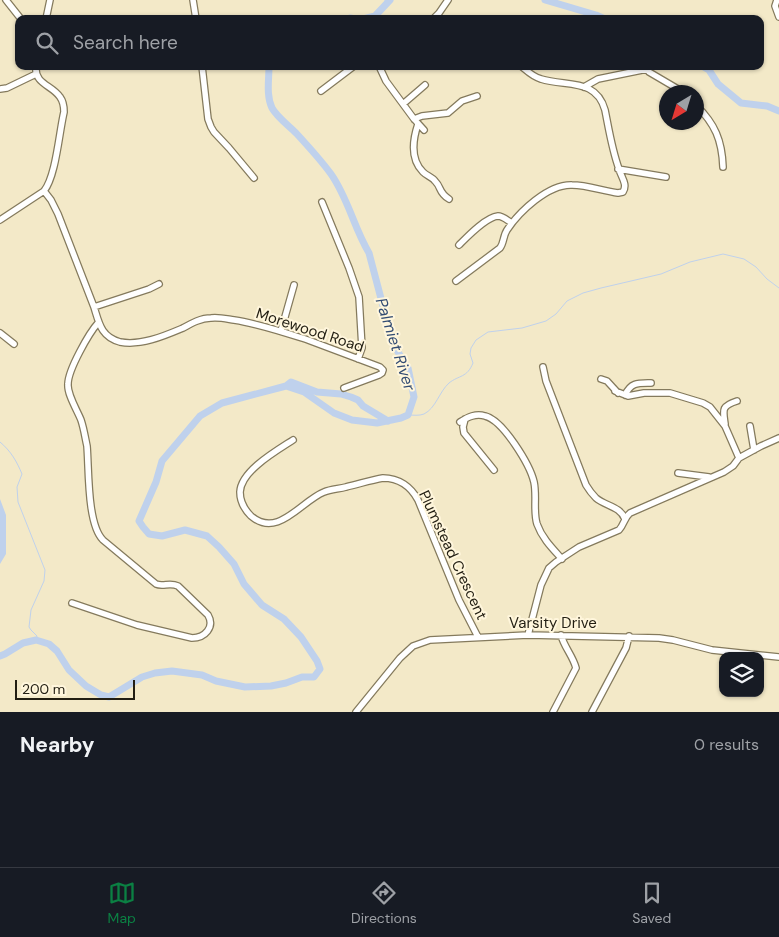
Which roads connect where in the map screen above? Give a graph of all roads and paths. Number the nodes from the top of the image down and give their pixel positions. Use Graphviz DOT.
graph roads {
  1 [pos="6,0"];
  2 [pos="50,0"];
  3 [pos="193,0"];
  4 [pos="448,0"];
  5 [pos="777,0"];
  6 [pos="18,15"];
  7 [pos="47,15"];
  8 [pos="195,15"];
  9 [pos="436,15"];
  10 [pos="779,16"];
  11 [pos="36,70"];
  12 [pos="202,70"];
  13 [pos="349,70"];
  14 [pos="381,70"];
  15 [pos="527,70"];
  16 [pos="637,70"];
  17 [pos="648,70"];
  18 [pos="36,74"];
  19 [pos="425,85"];
  20 [pos="671,85"];
  21 [pos="584,87"];
  22 [pos="0,89"];
  23 [pos="321,91"];
  24 [pos="477,96"];
  25 [pos="403,104"];
  26 [pos="704,113"];
  27 [pos="416,121"];
  28 [pos="424,130"];
  29 [pos="723,166"];
  30 [pos="618,169"];
  31 [pos="666,177"];
  32 [pos="254,178"];
  33 [pos="44,191"];
  34 [pos="449,199"];
  35 [pos="322,202"];
  36 [pos="0,220"];
  37 [pos="512,224"];
  38 [pos="459,244"];
  39 [pos="456,281"];
  40 [pos="159,284"];
  41 [pos="294,285"];
  42 [pos="94,307"];
  43 [pos="98,323"];
  44 [pos="281,331"];
  45 [pos="0,333"];
  46 [pos="14,344"];
  47 [pos="358,359"];
  48 [pos="543,366"];
  49 [pos="601,379"];
  50 [pos="651,383"];
  51 [pos="344,388"];
  52 [pos="625,395"];
  53 [pos="737,401"];
  54 [pos="725,426"];
  55 [pos="750,426"];
  56 [pos="779,438"];
  57 [pos="293,440"];
  58 [pos="754,450"];
  59 [pos="739,458"];
  60 [pos="494,470"];
  61 [pos="678,473"];
  62 [pos="711,477"];
  63 [pos="625,519"];
  64 [pos="562,559"];
  65 [pos="72,602"];
  66 [pos="528,635"];
  67 [pos="561,635"];
  68 [pos="629,636"];
  69 [pos="478,637"];
  70 [pos="779,657"];
  71 [pos="356,712"];
  72 [pos="553,712"];
  73 [pos="592,712"];
  1 -- 6 [label="street"];
  2 -- 7 [label="street"];
  3 -- 8 [label="street"];
  4 -- 9 [label="street"];
  5 -- 10 [label="street"];
  11 -- 18 [label="street"];
  12 -- 32 [label="street"];
  13 -- 23 [label="street"];
  14 -- 25 [label="street"];
  15 -- 21 [label="street"];
  16 -- 21 [label="street"];
  17 -- 20 [label="street"];
  18 -- 22 [label="street"];
  18 -- 33 [label="street"];
  19 -- 25 [label="street"];
  21 -- 30 [label="street"];
  24 -- 27 [label="street"];
  25 -- 27 [label="street"];
  26 -- 29 [label="street"];
  27 -- 28 [label="street"];
  27 -- 34 [label="street"];
  30 -- 31 [label="street"];
  30 -- 37 [label="street"];
  33 -- 36 [label="street"];
  33 -- 42 [label="street"];
  35 -- 47 [label="street"];
  37 -- 38 [label="street"];
  37 -- 39 [label="street"];
  40 -- 42 [label="street"];
  41 -- 44 [label="street"];
  42 -- 43 [label="street"];
  43 -- 44 [label="street, Morewood Road"];
  43 -- 65 [label="street"];
  44 -- 47 [label="street, Morewood Road"];
  45 -- 46 [label="street"];
  47 -- 51 [label="street, Morewood Road"];
  48 -- 63 [label="street"];
  49 -- 52 [label="street"];
  50 -- 52 [label="street"];
  52 -- 54 [label="street"];
  53 -- 54 [label="street"];
  54 -- 59 [label="street"];
  55 -- 58 [label="street"];
  56 -- 58 [label="street"];
  57 -- 69 [label="street, Plumstead Crescent"];
  58 -- 59 [label="street"];
  59 -- 62 [label="street"];
  60 -- 64 [label="street"];
  61 -- 62 [label="street"];
  62 -- 63 [label="street"];
  63 -- 64 [label="street"];
  64 -- 66 [label="street"];
  66 -- 67 [label="street, Varsity Drive"];
  66 -- 69 [label="street, Varsity Drive"];
  67 -- 68 [label="street, Varsity Drive"];
  67 -- 72 [label="street"];
  68 -- 70 [label="street, Varsity Drive"];
  68 -- 73 [label="street"];
  69 -- 71 [label="street, Varsity Drive"];
}
